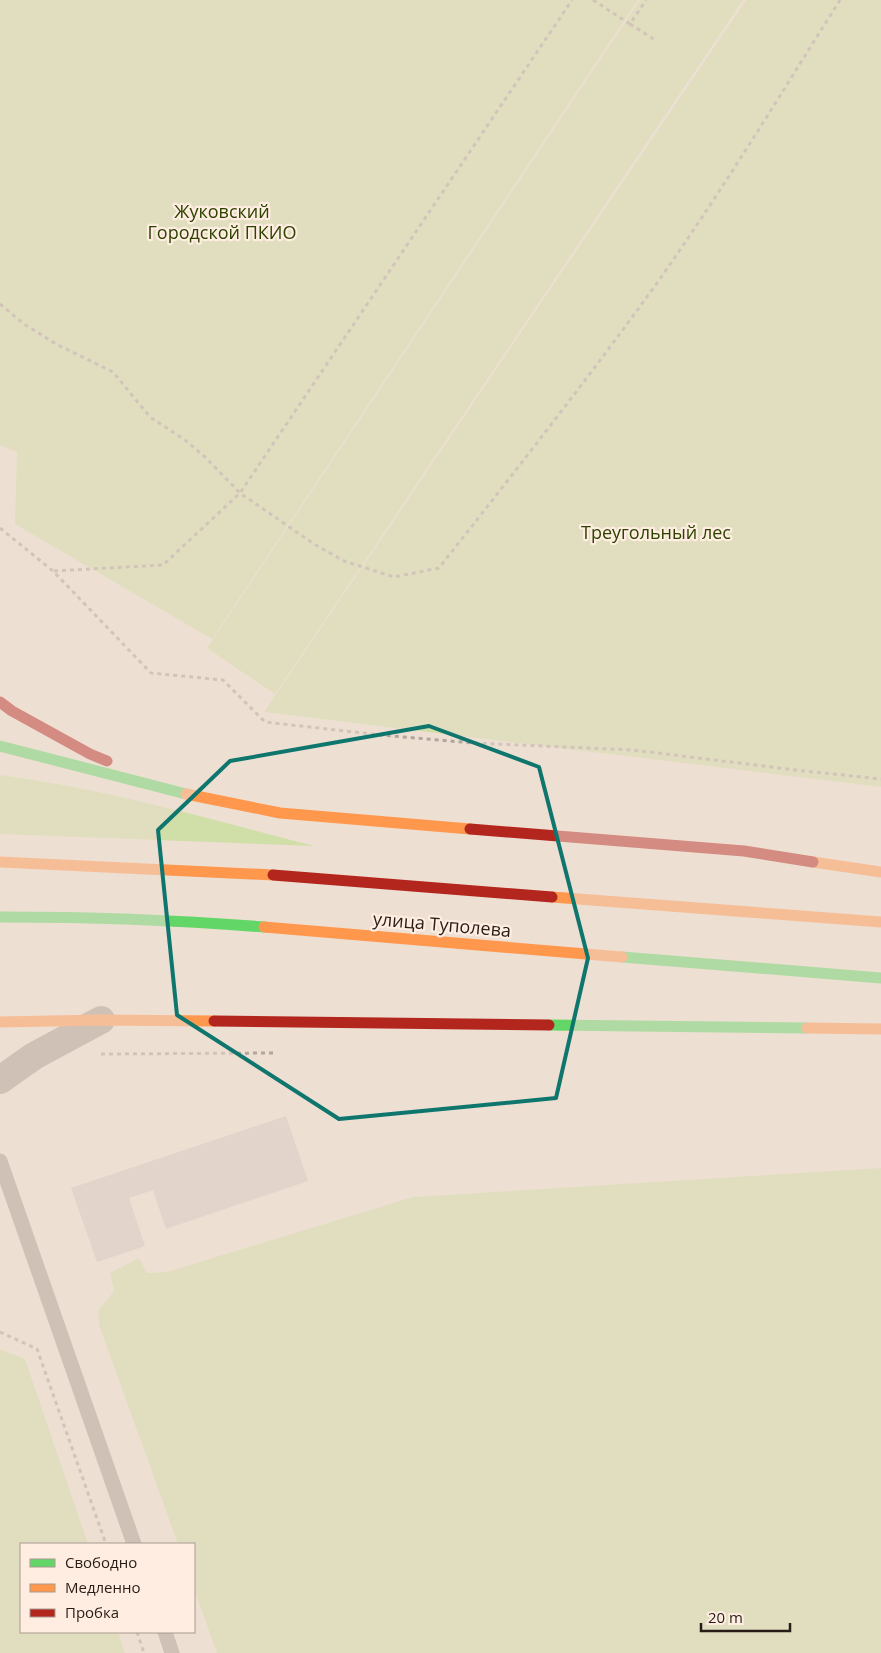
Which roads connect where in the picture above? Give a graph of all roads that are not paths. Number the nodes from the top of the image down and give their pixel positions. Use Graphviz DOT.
graph roads {
  1 [pos="0,702"];
  2 [pos="0,746"];
  3 [pos="182,793"];
  4 [pos="0,862"];
  5 [pos="881,872"];
  6 [pos="0,917"];
  7 [pos="881,922"];
  8 [pos="881,978"];
  9 [pos="102,1020"];
  10 [pos="0,1022"];
  11 [pos="881,1029"];
  12 [pos="3,1078"];
  13 [pos="0,1161"];
  14 [pos="134,1543"];
  15 [pos="165,1633"];
  16 [pos="172,1653"];
  1 -- 3 [label="main road"];
  2 -- 3 [label="main road"];
  3 -- 5 [label="main road"];
  4 -- 7 [label="main road, улица Туполева"];
  6 -- 8 [label="main road, улица Туполева"];
  9 -- 10 [label="main road"];
  9 -- 11 [label="main road"];
  9 -- 12 [label="street"];
  13 -- 14 [label="lane"];
  15 -- 16 [label="lane"];
}
